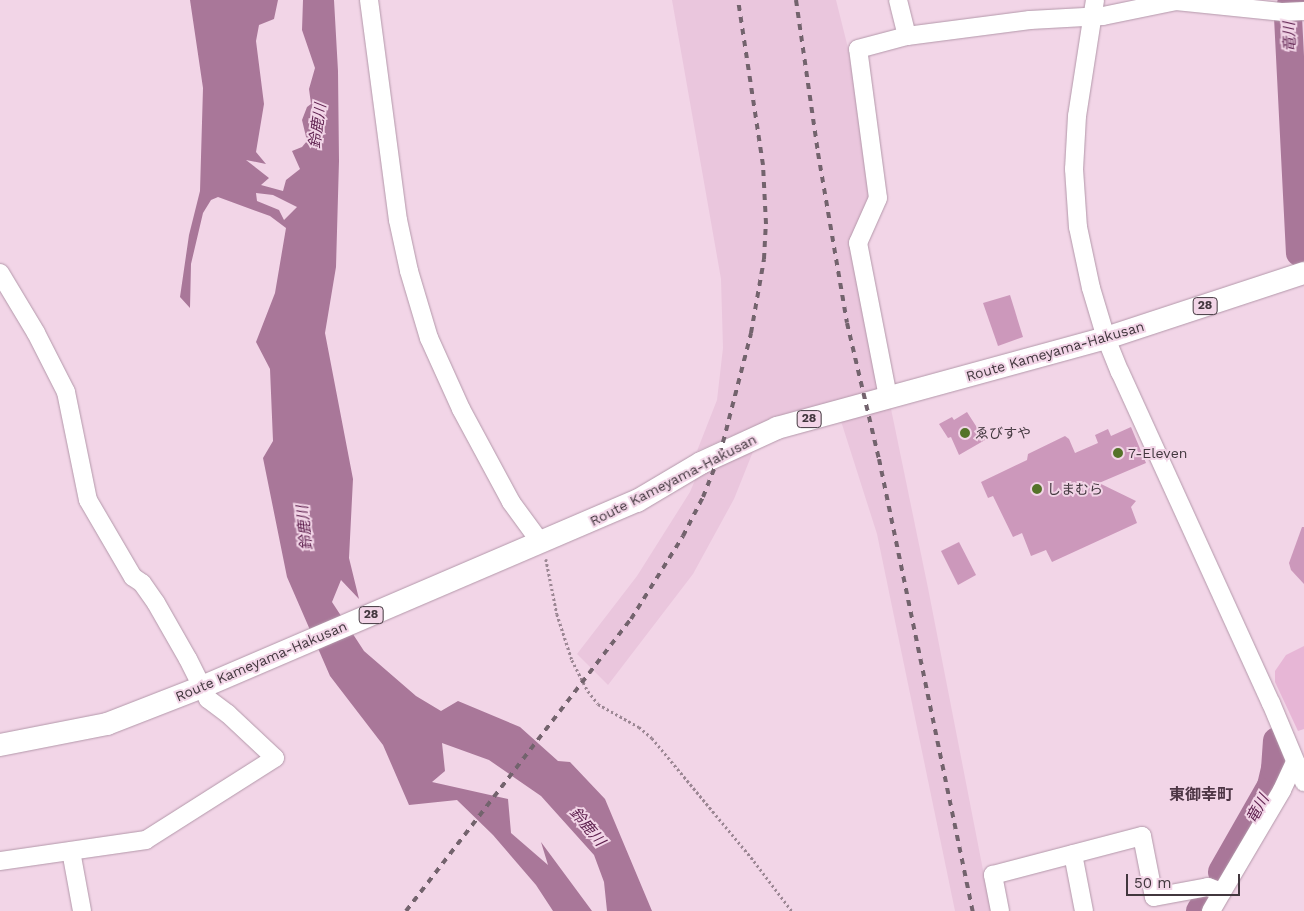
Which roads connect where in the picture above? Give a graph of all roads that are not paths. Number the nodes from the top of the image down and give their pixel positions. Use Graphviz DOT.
graph roads {
  1 [pos="369,0"];
  2 [pos="898,0"];
  3 [pos="1093,8"];
  4 [pos="1294,11"];
  5 [pos="907,36"];
  6 [pos="0,273"];
  7 [pos="1304,274"];
  8 [pos="1106,338"];
  9 [pos="888,397"];
  10 [pos="536,545"];
  11 [pos="207,685"];
  12 [pos="0,745"];
  13 [pos="1295,762"];
  14 [pos="1304,782"];
  15 [pos="70,851"];
  16 [pos="1073,854"];
  17 [pos="0,861"];
  18 [pos="1222,892"];
  19 [pos="82,911"];
  20 [pos="1000,911"];
  21 [pos="1084,911"];
  22 [pos="1211,911"];
  1 -- 10 [label="street"];
  2 -- 5 [label="street"];
  3 -- 4 [label="street"];
  3 -- 5 [label="street"];
  3 -- 8 [label="street"];
  5 -- 9 [label="street"];
  6 -- 11 [label="street"];
  7 -- 8 [label="main road, Route Kameyama-Hakusan / 28"];
  8 -- 9 [label="main road, Route Kameyama-Hakusan / 28"];
  8 -- 13 [label="street"];
  9 -- 10 [label="main road, Route Kameyama-Hakusan / 28"];
  10 -- 11 [label="main road, Route Kameyama-Hakusan / 28"];
  11 -- 12 [label="main road, Route Kameyama-Hakusan / 28"];
  11 -- 15 [label="street"];
  13 -- 14 [label="street"];
  13 -- 18 [label="street"];
  15 -- 17 [label="street"];
  15 -- 19 [label="street"];
  16 -- 18 [label="street"];
  16 -- 20 [label="street"];
  16 -- 21 [label="street"];
  18 -- 22 [label="street"];
}
